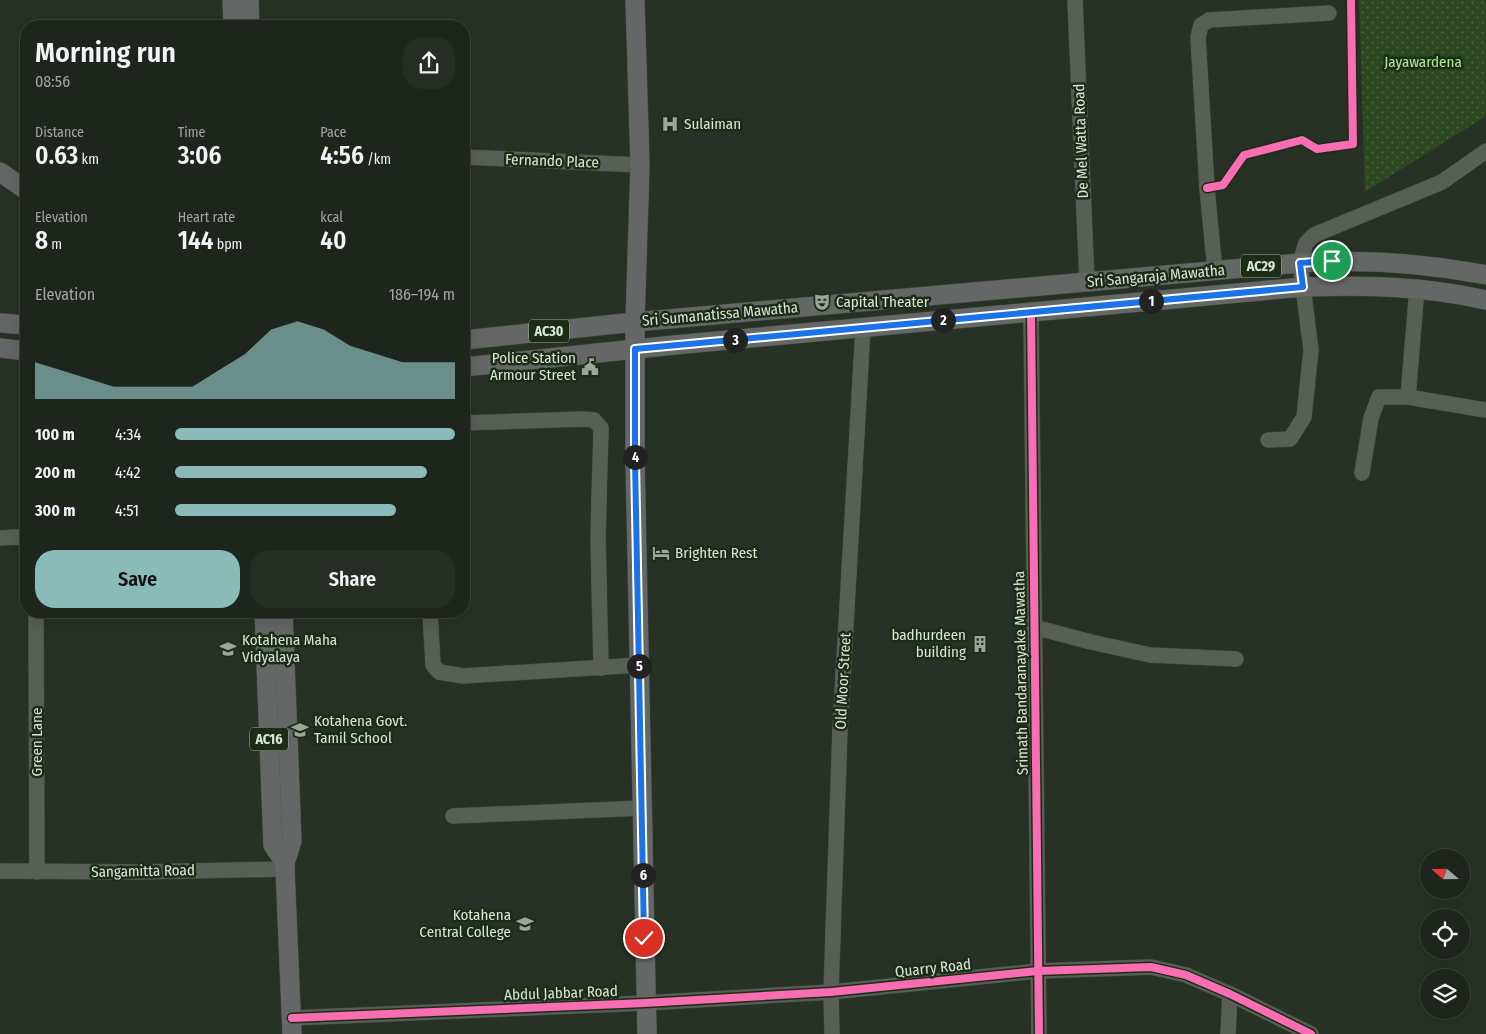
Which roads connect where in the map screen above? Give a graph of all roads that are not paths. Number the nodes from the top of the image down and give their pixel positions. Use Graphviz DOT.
graph roads {
  1 [pos="232,0"];
  2 [pos="249,0"];
  3 [pos="635,0"];
  4 [pos="1075,0"];
  5 [pos="1329,13"];
  6 [pos="233,20"];
  7 [pos="250,20"];
  8 [pos="1486,152"];
  9 [pos="470,157"];
  10 [pos="640,165"];
  11 [pos="0,172"];
  12 [pos="20,186"];
  13 [pos="1300,263"];
  14 [pos="1215,271"];
  15 [pos="1486,275"];
  16 [pos="1087,282"];
  17 [pos="1036,286"];
  18 [pos="1303,287"];
  19 [pos="1417,288"];
  20 [pos="1486,300"];
  21 [pos="1031,312"];
  22 [pos="635,322"];
  23 [pos="0,323"];
  24 [pos="20,325"];
  25 [pos="863,328"];
  26 [pos="470,339"];
  27 [pos="0,348"];
  28 [pos="635,349"];
  29 [pos="20,350"];
  30 [pos="470,366"];
  31 [pos="1408,397"];
  32 [pos="1486,410"];
  33 [pos="470,423"];
  34 [pos="1268,440"];
  35 [pos="1362,473"];
  36 [pos="20,537"];
  37 [pos="0,538"];
  38 [pos="36,618"];
  39 [pos="264,618"];
  40 [pos="283,618"];
  41 [pos="430,618"];
  42 [pos="1034,627"];
  43 [pos="1236,659"];
  44 [pos="639,665"];
  45 [pos="601,668"];
  46 [pos="642,808"];
  47 [pos="452,816"];
  48 [pos="285,866"];
  49 [pos="0,872"];
  50 [pos="37,872"];
  51 [pos="1038,971"];
  52 [pos="832,992"];
  53 [pos="1230,994"];
  54 [pos="646,1003"];
  55 [pos="292,1026"];
  56 [pos="647,1034"];
  57 [pos="832,1034"];
  58 [pos="1039,1034"];
  59 [pos="1228,1034"];
  60 [pos="1311,1034"];
  1 -- 6 [label="main road"];
  2 -- 7 [label="main road"];
  3 -- 10 [label="main road"];
  4 -- 16 [label="street, De Mel Watta Road"];
  5 -- 14 [label="street"];
  8 -- 13 [label="street"];
  9 -- 10 [label="street, Fernando Place"];
  10 -- 22 [label="main road"];
  11 -- 12 [label="main road"];
  13 -- 14 [label="main road, Sri Sangaraja Mawatha / AC29"];
  13 -- 15 [label="main road, Sri Sangaraja Mawatha / AC29"];
  13 -- 18 [label="street"];
  14 -- 16 [label="main road, Sri Sangaraja Mawatha / AC29"];
  16 -- 17 [label="main road, Sri Sangaraja Mawatha / AC29"];
  17 -- 22 [label="main road, Sri Sumanatissa Mawatha / AC30"];
  18 -- 19 [label="main road, Sri Sangaraja Mawatha / AC29"];
  18 -- 21 [label="main road, Sri Sangaraja Mawatha / AC29"];
  18 -- 34 [label="street"];
  19 -- 20 [label="main road, Sri Sangaraja Mawatha / AC29"];
  19 -- 31 [label="street"];
  21 -- 25 [label="main road, AC30"];
  21 -- 42 [label="street, Srimath Bandaranayake Mawatha"];
  22 -- 26 [label="main road, Sri Sumanatissa Mawatha / AC30"];
  22 -- 28 [label="main road"];
  23 -- 24 [label="main road"];
  25 -- 28 [label="main road, AC30"];
  25 -- 52 [label="street, Old Moor Street"];
  27 -- 29 [label="main road"];
  28 -- 30 [label="main road, AC30"];
  28 -- 44 [label="main road"];
  31 -- 32 [label="street"];
  31 -- 35 [label="street"];
  33 -- 45 [label="street"];
  36 -- 37 [label="street"];
  38 -- 50 [label="street, Green Lane"];
  39 -- 48 [label="main road, AC16"];
  40 -- 48 [label="main road, AC16"];
  41 -- 45 [label="street"];
  42 -- 43 [label="street"];
  42 -- 51 [label="street, Srimath Bandaranayake Mawatha"];
  44 -- 45 [label="street"];
  44 -- 46 [label="main road"];
  46 -- 47 [label="street"];
  46 -- 54 [label="main road"];
  48 -- 50 [label="street, Sangamitta Road"];
  48 -- 55 [label="main road, AC16"];
  49 -- 50 [label="street, Sangamitta Road"];
  51 -- 52 [label="street, Quarry Road"];
  51 -- 53 [label="street, Quarry Road"];
  51 -- 58 [label="street, Srimath Bandaranayake Mawatha"];
  52 -- 54 [label="street, Abdul Jabbar Road"];
  52 -- 57 [label="street, Old Moor Street"];
  53 -- 59 [label="street"];
  53 -- 60 [label="street, Quarry Road"];
  54 -- 55 [label="street, Abdul Jabbar Road"];
  54 -- 56 [label="main road"];
}
